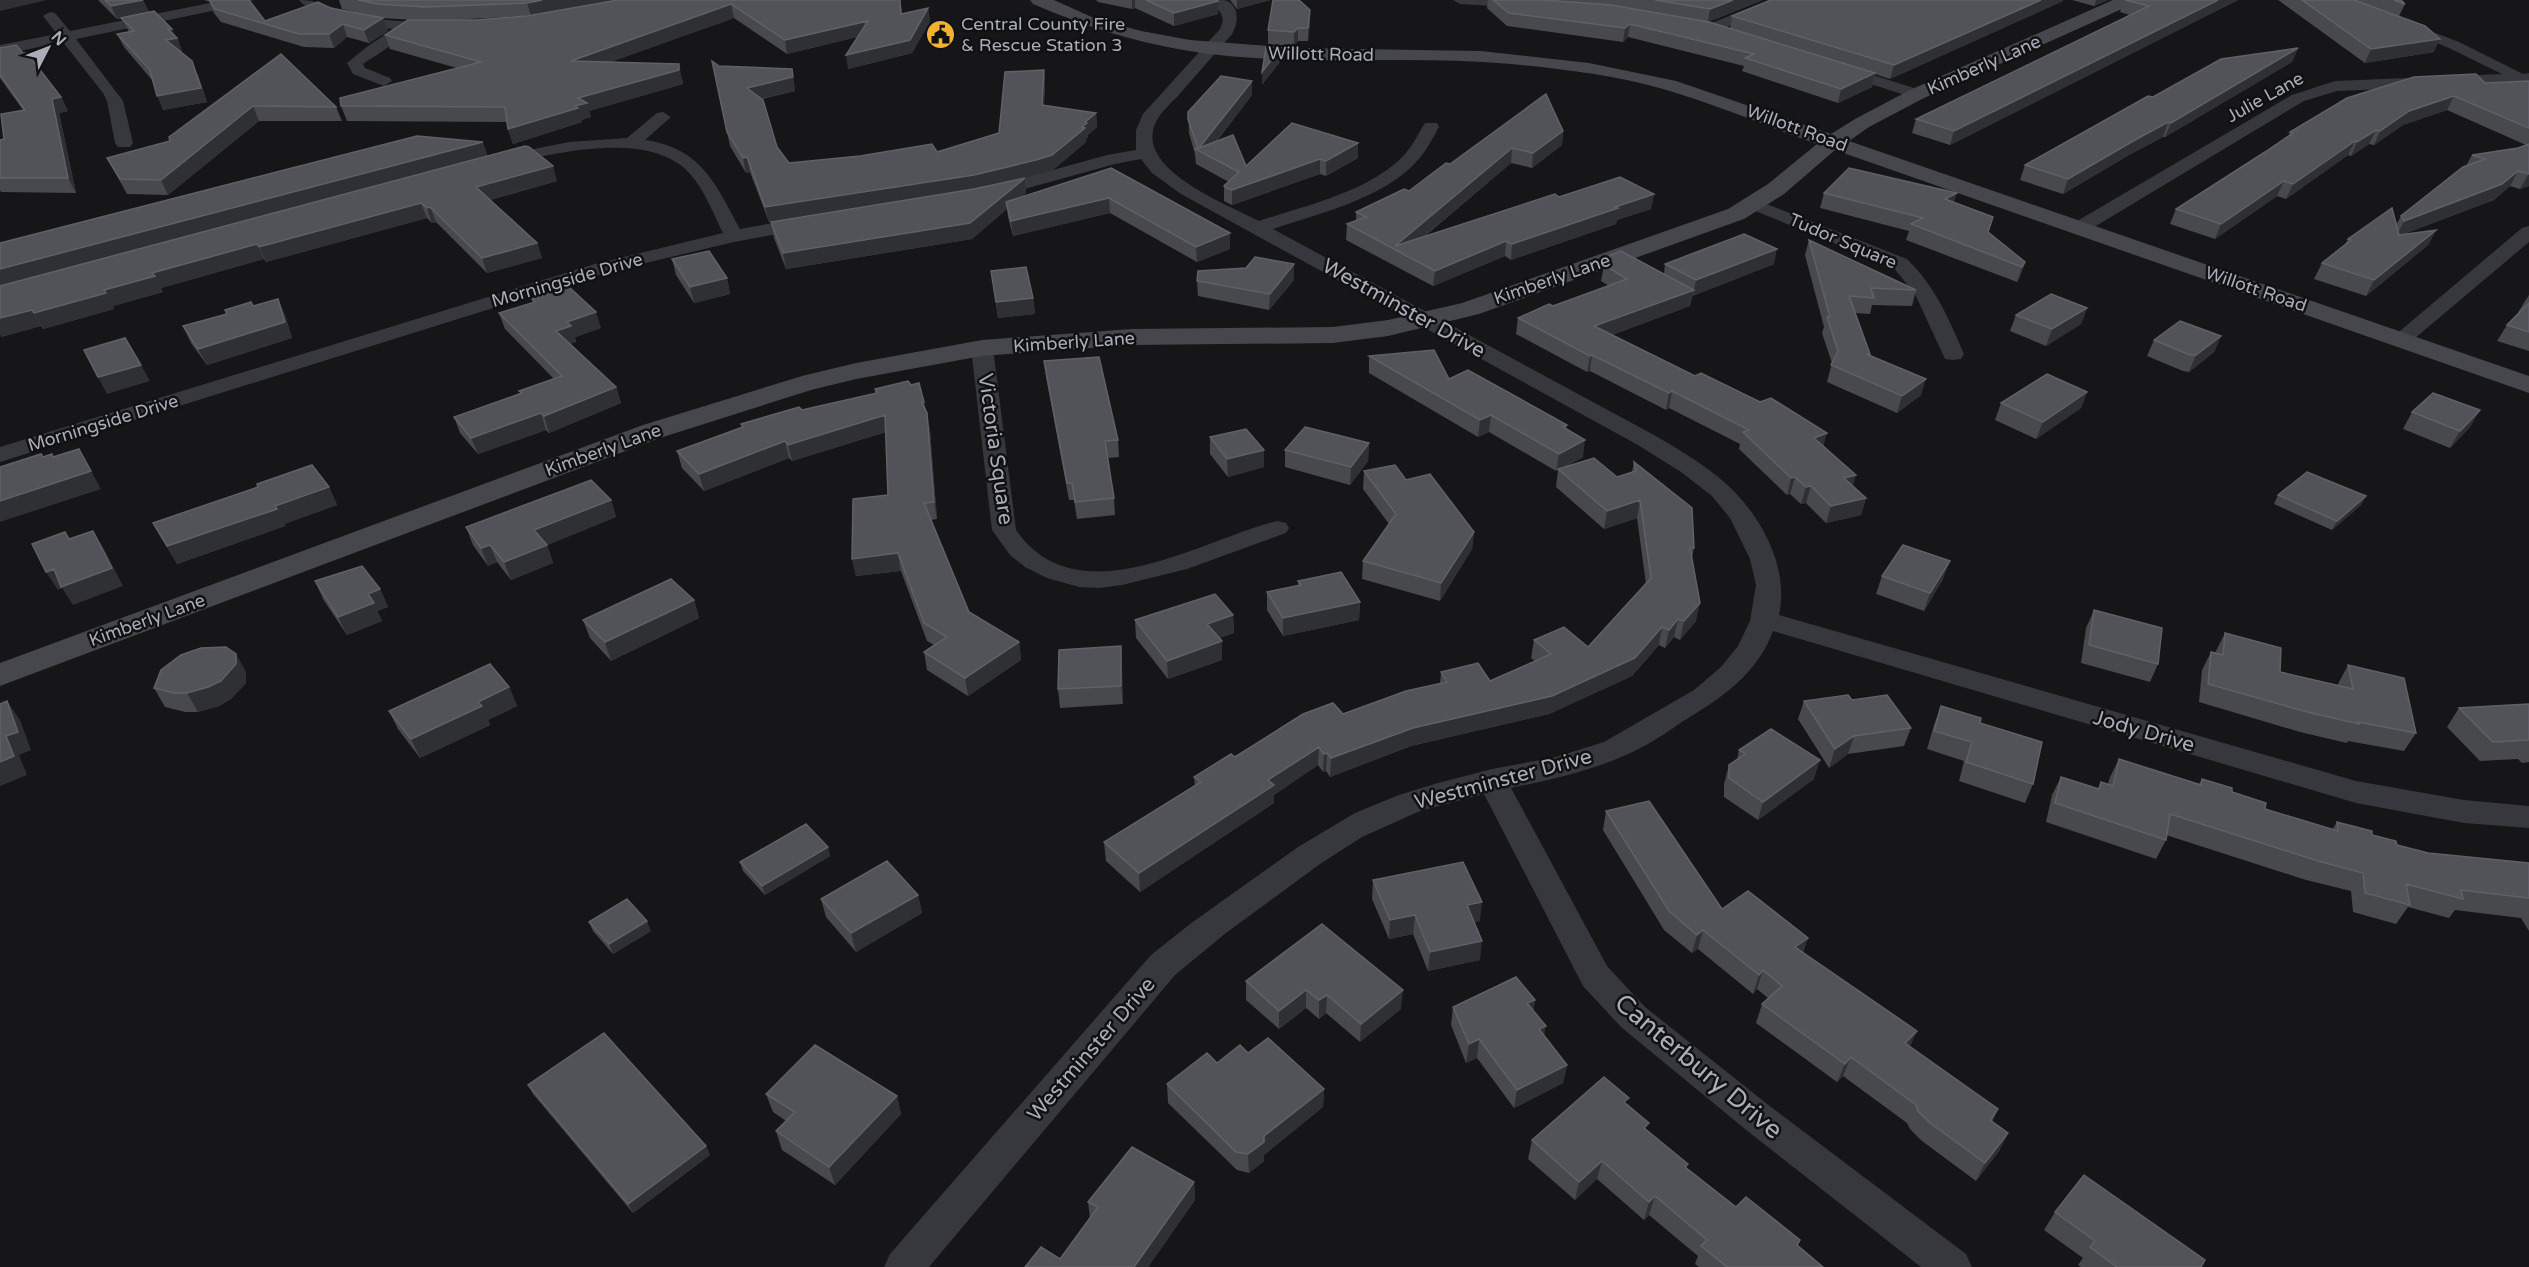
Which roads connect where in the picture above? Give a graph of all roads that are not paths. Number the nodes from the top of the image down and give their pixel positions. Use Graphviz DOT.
graph roads {
  1 [pos="246,0"];
  2 [pos="306,0"];
  3 [pos="1039,0"];
  4 [pos="1216,0"];
  5 [pos="1460,0"];
  6 [pos="1782,0"];
  7 [pos="2127,0"];
  8 [pos="1539,5"];
  9 [pos="50,16"];
  10 [pos="2391,20"];
  11 [pos="410,26"];
  12 [pos="1691,26"];
  13 [pos="455,27"];
  14 [pos="1709,29"];
  15 [pos="1729,35"];
  16 [pos="65,37"];
  17 [pos="1209,49"];
  18 [pos="0,50"];
  19 [pos="1828,65"];
  20 [pos="2525,78"];
  21 [pos="384,81"];
  22 [pos="1917,94"];
  23 [pos="663,117"];
  24 [pos="1431,127"];
  25 [pos="1833,141"];
  26 [pos="124,143"];
  27 [pos="630,144"];
  28 [pos="1146,153"];
  29 [pos="479,167"];
  30 [pos="976,197"];
  31 [pos="1754,204"];
  32 [pos="831,219"];
  33 [pos="1258,228"];
  34 [pos="2079,228"];
  35 [pos="2529,232"];
  36 [pos="734,236"];
  37 [pos="1427,321"];
  38 [pos="2401,340"];
  39 [pos="982,348"];
  40 [pos="1953,354"];
  41 [pos="2529,386"];
  42 [pos="0,455"];
  43 [pos="1277,528"];
  44 [pos="1764,619"];
  45 [pos="0,675"];
  46 [pos="1492,780"];
  47 [pos="2529,817"];
  48 [pos="904,1267"];
  49 [pos="1952,1267"];
  1 -- 16 [label="street"];
  2 -- 11 [label="street"];
  3 -- 17 [label="street, Willott Road"];
  4 -- 17 [label="street"];
  5 -- 8 [label="street"];
  6 -- 14 [label="street"];
  7 -- 22 [label="street, Kimberly Lane"];
  9 -- 16 [label="street"];
  10 -- 20 [label="street"];
  11 -- 13 [label="street"];
  11 -- 21 [label="street"];
  12 -- 14 [label="street"];
  14 -- 15 [label="street"];
  16 -- 18 [label="street"];
  16 -- 26 [label="street"];
  17 -- 25 [label="street, Willott Road"];
  17 -- 28 [label="street"];
  19 -- 22 [label="street"];
  20 -- 34 [label="street, Julie Lane"];
  22 -- 25 [label="street, Kimberly Lane"];
  23 -- 27 [label="street"];
  24 -- 33 [label="street"];
  25 -- 31 [label="street, Kimberly Lane"];
  25 -- 34 [label="street, Willott Road"];
  27 -- 29 [label="street"];
  27 -- 36 [label="street"];
  28 -- 30 [label="street"];
  28 -- 33 [label="street, Westminster Drive"];
  31 -- 37 [label="street, Kimberly Lane"];
  31 -- 40 [label="street, Tudor Square"];
  32 -- 36 [label="street, Morningside Drive"];
  33 -- 37 [label="street, Westminster Drive"];
  34 -- 38 [label="street, Willott Road"];
  35 -- 38 [label="street"];
  36 -- 42 [label="street, Morningside Drive"];
  37 -- 39 [label="street, Kimberly Lane"];
  37 -- 44 [label="street, Westminster Drive"];
  38 -- 41 [label="street, Willott Road"];
  39 -- 43 [label="street, Victoria Square"];
  39 -- 45 [label="street, Kimberly Lane"];
  44 -- 46 [label="street, Westminster Drive"];
  44 -- 47 [label="street, Jody Drive"];
  46 -- 48 [label="street, Westminster Drive"];
  46 -- 49 [label="street, Canterbury Drive"];
}
